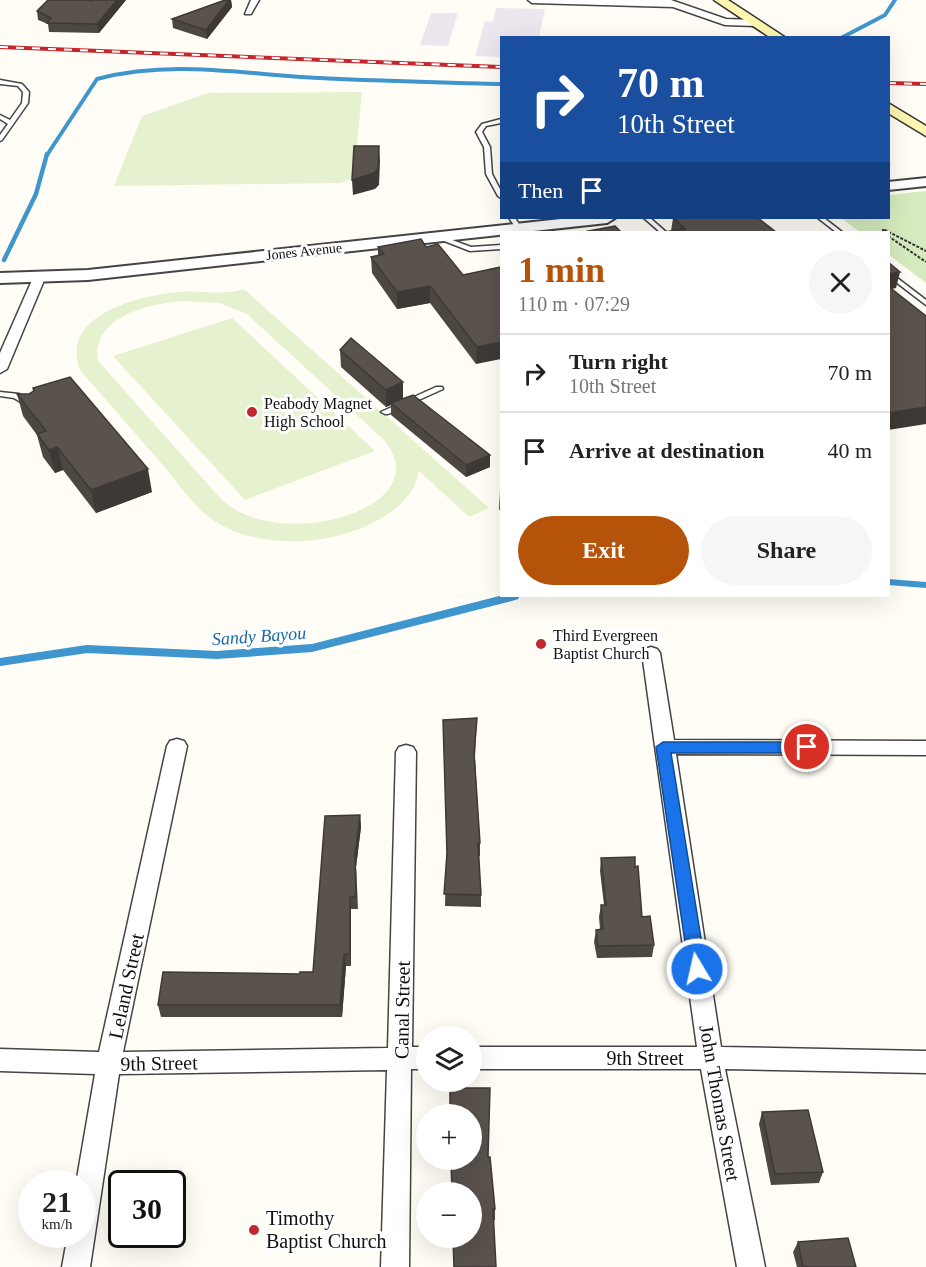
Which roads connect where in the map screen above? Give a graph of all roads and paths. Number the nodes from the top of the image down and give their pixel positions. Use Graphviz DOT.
graph roads {
  1 [pos="255,0"];
  2 [pos="532,0"];
  3 [pos="663,0"];
  4 [pos="720,0"];
  5 [pos="674,4"];
  6 [pos="248,12"];
  7 [pos="756,23"];
  8 [pos="777,36"];
  9 [pos="0,82"];
  10 [pos="890,108"];
  11 [pos="0,117"];
  12 [pos="500,121"];
  13 [pos="11,123"];
  14 [pos="926,132"];
  15 [pos="0,139"];
  16 [pos="926,182"];
  17 [pos="890,186"];
  18 [pos="500,194"];
  19 [pos="602,219"];
  20 [pos="648,219"];
  21 [pos="822,219"];
  22 [pos="515,222"];
  23 [pos="560,227"];
  24 [pos="662,231"];
  25 [pos="838,231"];
  26 [pos="882,231"];
  27 [pos="436,237"];
  28 [pos="890,237"];
  29 [pos="500,246"];
  30 [pos="926,251"];
  31 [pos="926,262"];
  32 [pos="890,275"];
  33 [pos="0,278"];
  34 [pos="39,278"];
  35 [pos="926,303"];
  36 [pos="0,369"];
  37 [pos="439,388"];
  38 [pos="0,394"];
  39 [pos="34,412"];
  40 [pos="386,412"];
  41 [pos="651,653"];
  42 [pos="177,746"];
  43 [pos="663,747"];
  44 [pos="926,748"];
  45 [pos="406,752"];
  46 [pos="401,1058"];
  47 [pos="416,1058"];
  48 [pos="482,1058"];
  49 [pos="711,1058"];
  50 [pos="0,1060"];
  51 [pos="926,1062"];
  52 [pos="109,1064"];
  53 [pos="91,1170"];
  54 [pos="79,1248"];
  55 [pos="76,1267"];
  56 [pos="395,1267"];
  57 [pos="750,1267"];
  1 -- 6 [label="street"];
  2 -- 5 [label="street"];
  3 -- 5 [label="street"];
  4 -- 7 [label="main road"];
  5 -- 7 [label="street"];
  7 -- 8 [label="main road"];
  9 -- 13 [label="lane"];
  10 -- 14 [label="main road"];
  11 -- 13 [label="lane"];
  12 -- 18 [label="lane"];
  13 -- 15 [label="lane"];
  16 -- 17 [label="street"];
  19 -- 23 [label="street, Jones Avenue"];
  20 -- 24 [label="lane"];
  21 -- 25 [label="lane"];
  22 -- 23 [label="street, Jones Avenue"];
  22 -- 27 [label="street, Jones Avenue"];
  26 -- 30 [label="path"];
  27 -- 29 [label="lane"];
  27 -- 34 [label="street, Jones Avenue"];
  28 -- 31 [label="path"];
  32 -- 35 [label="lane"];
  33 -- 34 [label="street, Jones Avenue"];
  34 -- 36 [label="street"];
  37 -- 40 [label="lane"];
  38 -- 39 [label="lane"];
  41 -- 43 [label="street, John Thomas Street"];
  42 -- 52 [label="street, Leland Street"];
  43 -- 44 [label="street"];
  43 -- 49 [label="street, John Thomas Street"];
  45 -- 46 [label="street, Canal Street"];
  46 -- 47 [label="street, 9th Street"];
  46 -- 52 [label="street, 9th Street"];
  46 -- 56 [label="street, Canal Street"];
  48 -- 49 [label="street, 9th Street"];
  49 -- 51 [label="street, 9th Street"];
  49 -- 57 [label="street, John Thomas Street"];
  50 -- 52 [label="street, 9th Street"];
  52 -- 53 [label="street, Leland Street"];
  54 -- 55 [label="street"];
}
